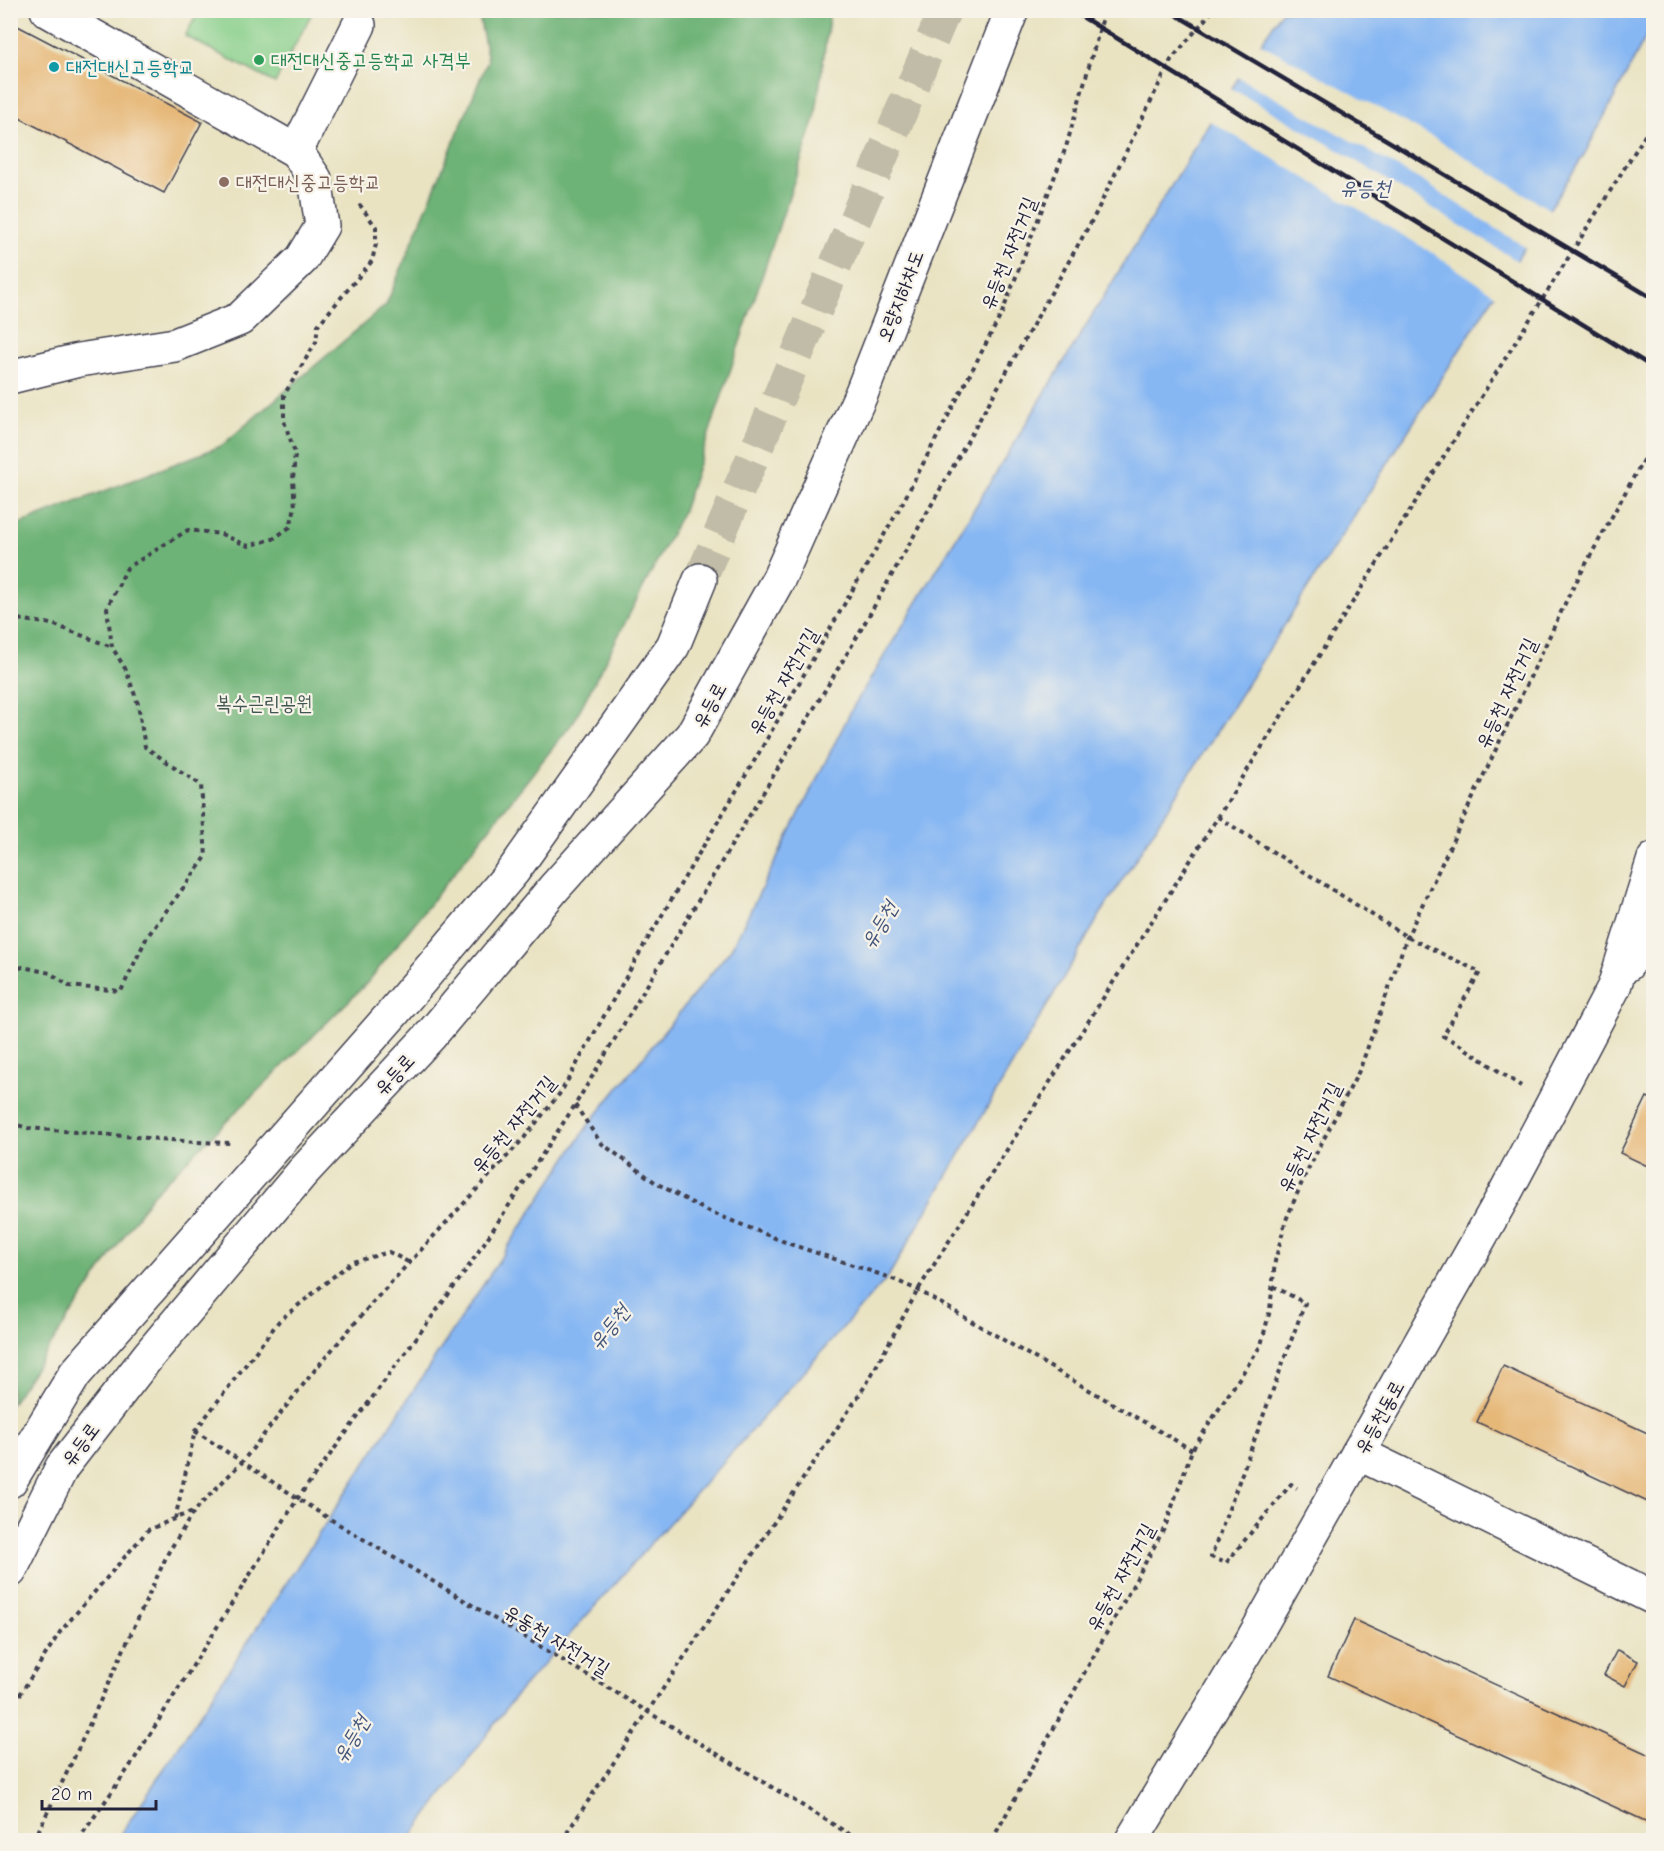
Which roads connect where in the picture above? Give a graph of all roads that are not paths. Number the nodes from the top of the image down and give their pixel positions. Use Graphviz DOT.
graph roads {
  1 [pos="47,10"];
  2 [pos="1012,10"];
  3 [pos="359,25"];
  4 [pos="296,151"];
  5 [pos="10,377"];
  6 [pos="779,578"];
  7 [pos="700,580"];
  8 [pos="1653,859"];
  9 [pos="1653,920"];
  10 [pos="1614,987"];
  11 [pos="1358,1453"];
  12 [pos="10,1481"];
  13 [pos="10,1571"];
  14 [pos="1653,1598"];
  15 [pos="1132,1840"];
  1 -- 4 [label="main road"];
  2 -- 6 [label="main road, 오량지하차도"];
  3 -- 4 [label="main road"];
  4 -- 5 [label="main road"];
  6 -- 13 [label="main road, 유등로"];
  7 -- 12 [label="main road, 유등로"];
  8 -- 10 [label="main road, 유등천동로"];
  9 -- 10 [label="main road, 유등천동로"];
  10 -- 11 [label="main road, 유등천동로"];
  11 -- 14 [label="main road"];
  11 -- 15 [label="main road, 유등천동로"];
}
